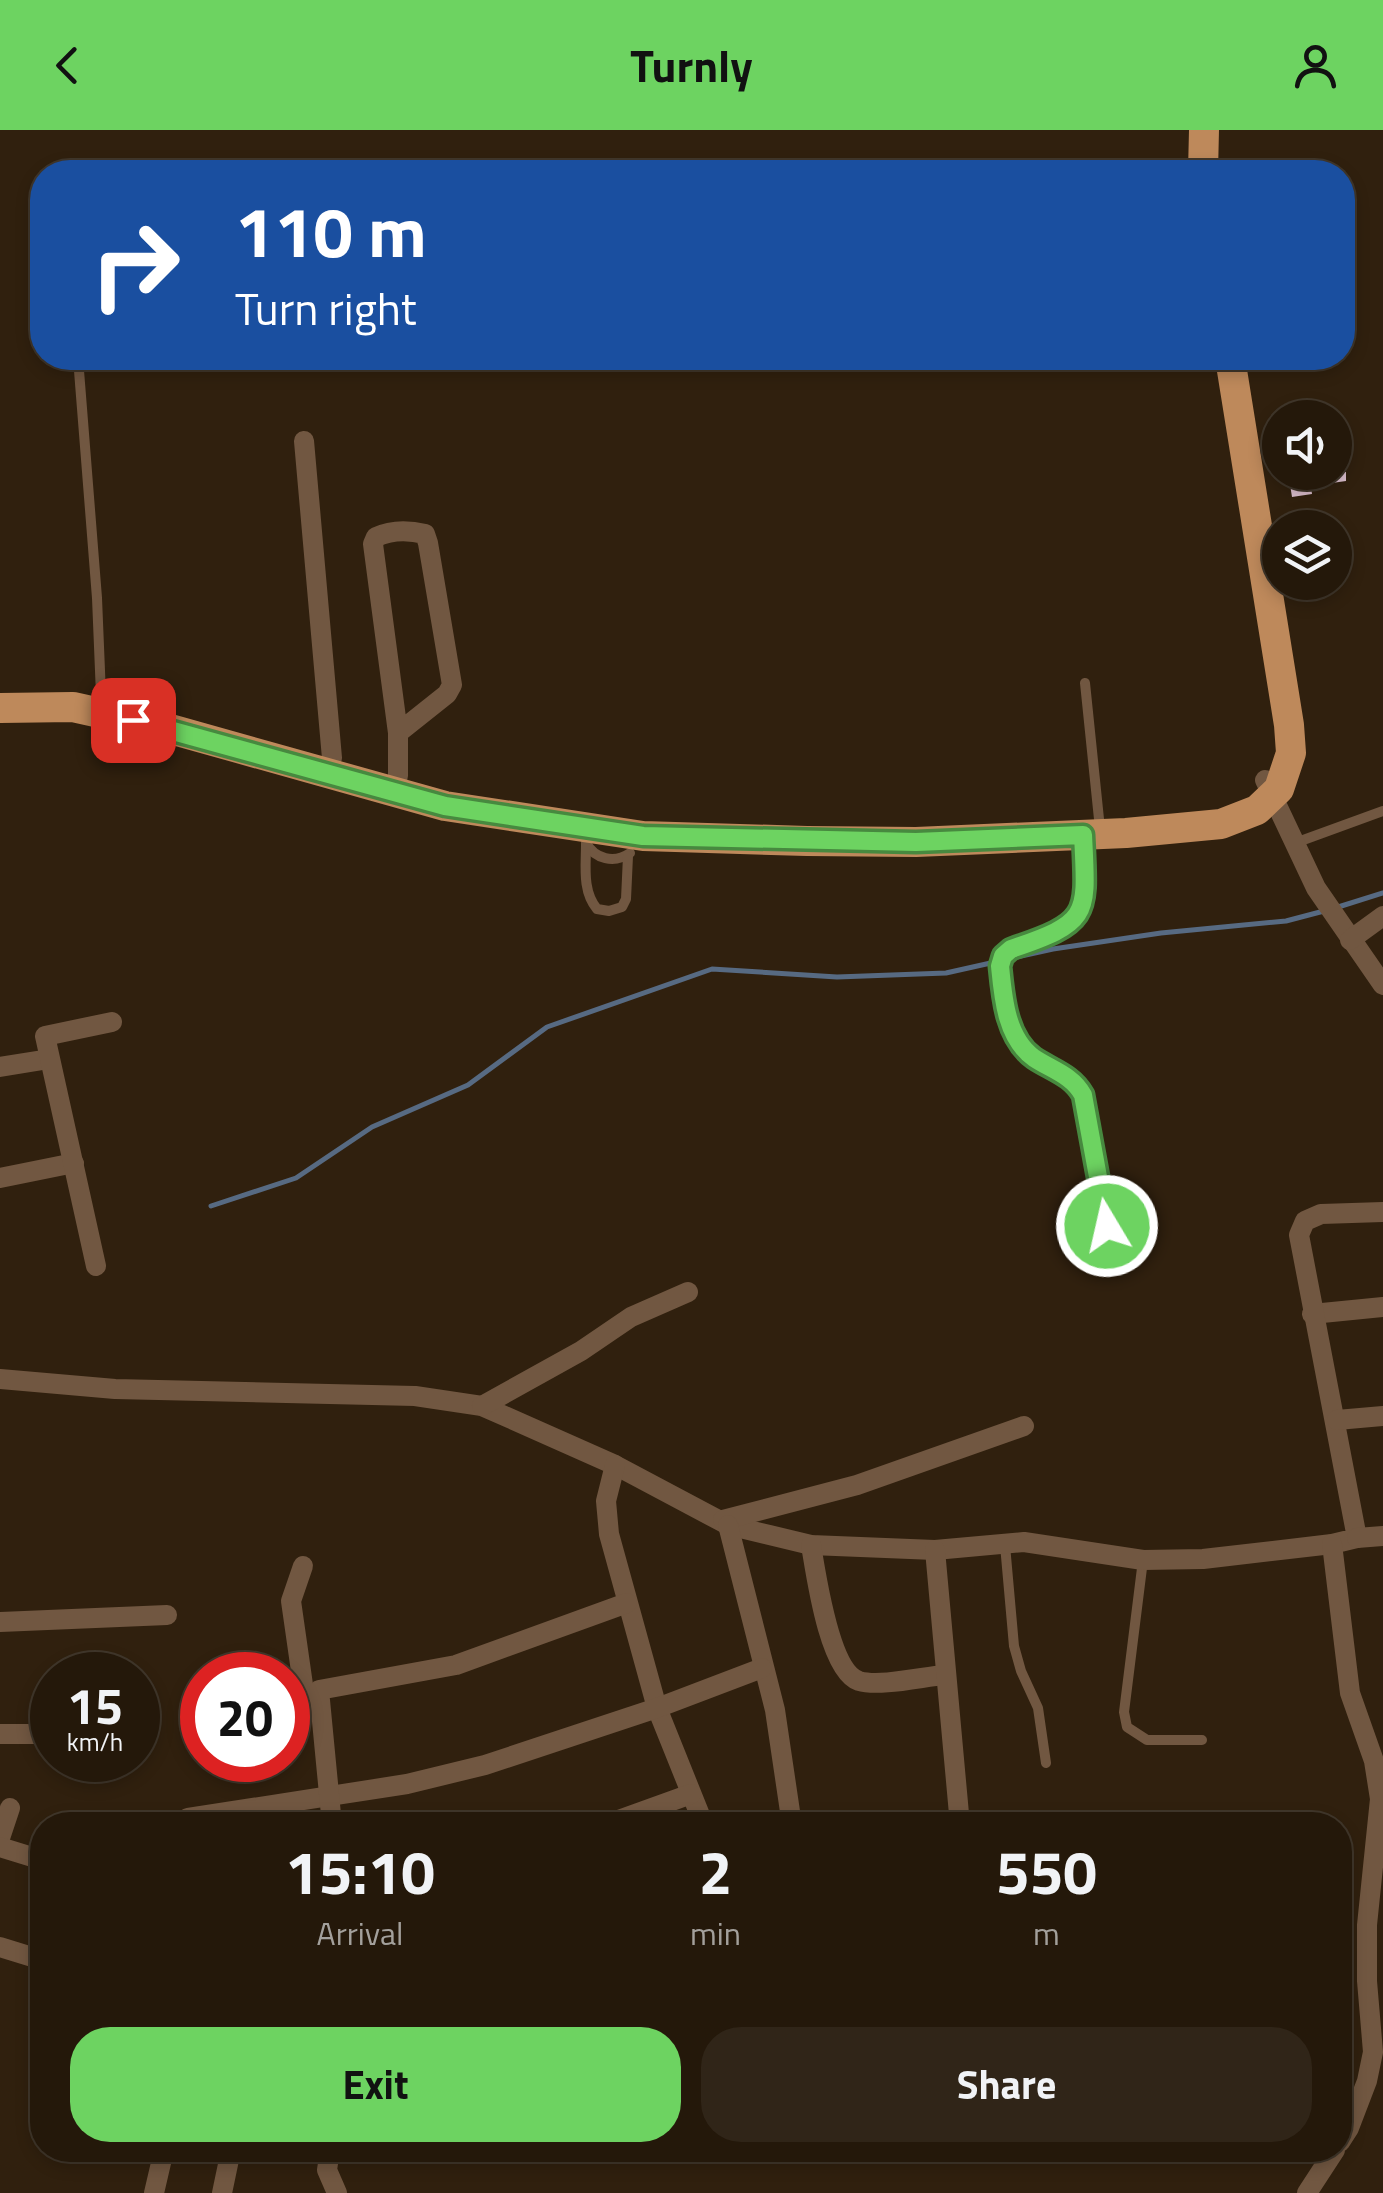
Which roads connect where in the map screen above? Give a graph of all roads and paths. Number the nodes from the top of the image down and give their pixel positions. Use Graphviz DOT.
graph roads {
  1 [pos="1188,130"];
  2 [pos="1204,130"];
  3 [pos="1187,160"];
  4 [pos="1203,160"];
  5 [pos="79,370"];
  6 [pos="1216,370"];
  7 [pos="1232,370"];
  8 [pos="304,441"];
  9 [pos="1085,683"];
  10 [pos="0,693"];
  11 [pos="101,695"];
  12 [pos="0,708"];
  13 [pos="398,733"];
  14 [pos="332,758"];
  15 [pos="398,776"];
  16 [pos="1269,788"];
  17 [pos="1383,811"];
  18 [pos="1091,827"];
  19 [pos="586,835"];
  20 [pos="1295,843"];
  21 [pos="633,846"];
  22 [pos="1383,916"];
  23 [pos="1350,940"];
  24 [pos="1383,985"];
  25 [pos="112,1022"];
  26 [pos="49,1059"];
  27 [pos="0,1068"];
  28 [pos="74,1163"];
  29 [pos="0,1178"];
  30 [pos="1383,1212"];
  31 [pos="1107,1226"];
  32 [pos="96,1266"];
  33 [pos="688,1292"];
  34 [pos="1383,1307"];
  35 [pos="1312,1314"];
  36 [pos="0,1379"];
  37 [pos="482,1406"];
  38 [pos="1383,1416"];
  39 [pos="1337,1420"];
  40 [pos="1024,1426"];
  41 [pos="616,1465"];
  42 [pos="726,1522"];
  43 [pos="1383,1536"];
  44 [pos="1358,1538"];
  45 [pos="1006,1544"];
  46 [pos="1332,1544"];
  47 [pos="811,1545"];
  48 [pos="935,1550"];
  49 [pos="1143,1560"];
  50 [pos="304,1566"];
  51 [pos="627,1603"];
  52 [pos="166,1615"];
  53 [pos="0,1622"];
  54 [pos="298,1652"];
  55 [pos="762,1668"];
  56 [pos="944,1674"];
  57 [pos="310,1691"];
  58 [pos="657,1708"];
  59 [pos="310,1717"];
  60 [pos="0,1734"];
  61 [pos="30,1734"];
  62 [pos="1202,1740"];
  63 [pos="1046,1763"];
  64 [pos="692,1794"];
  65 [pos="329,1796"];
  66 [pos="10,1808"];
  67 [pos="226,1812"];
  68 [pos="331,1812"];
  69 [pos="641,1812"];
  70 [pos="699,1812"];
  71 [pos="790,1812"];
  72 [pos="959,1812"];
  73 [pos="0,1838"];
  74 [pos="0,1846"];
  75 [pos="30,1856"];
  76 [pos="0,1946"];
  77 [pos="30,1956"];
  78 [pos="1352,2123"];
  79 [pos="161,2162"];
  80 [pos="228,2162"];
  81 [pos="328,2162"];
  82 [pos="329,2162"];
  83 [pos="1327,2162"];
  84 [pos="154,2193"];
  85 [pos="222,2193"];
  86 [pos="320,2193"];
  87 [pos="337,2193"];
  88 [pos="1307,2193"];
  1 -- 3 [label="main road"];
  2 -- 4 [label="main road"];
  5 -- 11 [label="lane"];
  6 -- 16 [label="main road"];
  7 -- 16 [label="main road"];
  8 -- 14 [label="street"];
  9 -- 18 [label="lane"];
  10 -- 11 [label="main road"];
  11 -- 14 [label="main road"];
  12 -- 19 [label="main road"];
  13 -- 13 [label="street"];
  13 -- 15 [label="street"];
  14 -- 15 [label="main road"];
  15 -- 18 [label="main road"];
  16 -- 18 [label="main road"];
  16 -- 20 [label="street"];
  17 -- 20 [label="lane"];
  18 -- 21 [label="main road"];
  18 -- 31 [label="lane"];
  19 -- 21 [label="main road"];
  19 -- 21 [label="lane"];
  20 -- 23 [label="street"];
  22 -- 23 [label="street"];
  23 -- 24 [label="street"];
  25 -- 26 [label="street"];
  26 -- 27 [label="street"];
  26 -- 28 [label="street"];
  28 -- 29 [label="street"];
  28 -- 32 [label="street"];
  30 -- 35 [label="street"];
  33 -- 37 [label="street"];
  34 -- 35 [label="street"];
  35 -- 39 [label="street"];
  36 -- 37 [label="street"];
  37 -- 41 [label="street"];
  38 -- 39 [label="street"];
  39 -- 44 [label="street"];
  40 -- 42 [label="street"];
  41 -- 42 [label="street"];
  41 -- 51 [label="street"];
  42 -- 47 [label="street"];
  42 -- 55 [label="street"];
  43 -- 44 [label="street"];
  44 -- 46 [label="street"];
  45 -- 48 [label="street"];
  45 -- 49 [label="street"];
  45 -- 63 [label="lane"];
  46 -- 49 [label="street"];
  46 -- 78 [label="street"];
  47 -- 48 [label="street"];
  47 -- 56 [label="street"];
  48 -- 56 [label="street"];
  49 -- 62 [label="lane"];
  50 -- 54 [label="street"];
  51 -- 57 [label="street"];
  51 -- 58 [label="street"];
  52 -- 53 [label="street"];
  55 -- 58 [label="street"];
  55 -- 71 [label="street"];
  56 -- 72 [label="street"];
  58 -- 64 [label="street"];
  58 -- 65 [label="street"];
  59 -- 65 [label="street"];
  60 -- 61 [label="street"];
  64 -- 69 [label="street"];
  64 -- 70 [label="street"];
  65 -- 67 [label="street"];
  65 -- 68 [label="street"];
  66 -- 73 [label="street"];
  74 -- 75 [label="street"];
  76 -- 77 [label="street"];
  79 -- 84 [label="street"];
  80 -- 85 [label="street"];
  81 -- 86 [label="street"];
  82 -- 87 [label="street"];
  83 -- 88 [label="street"];
}
